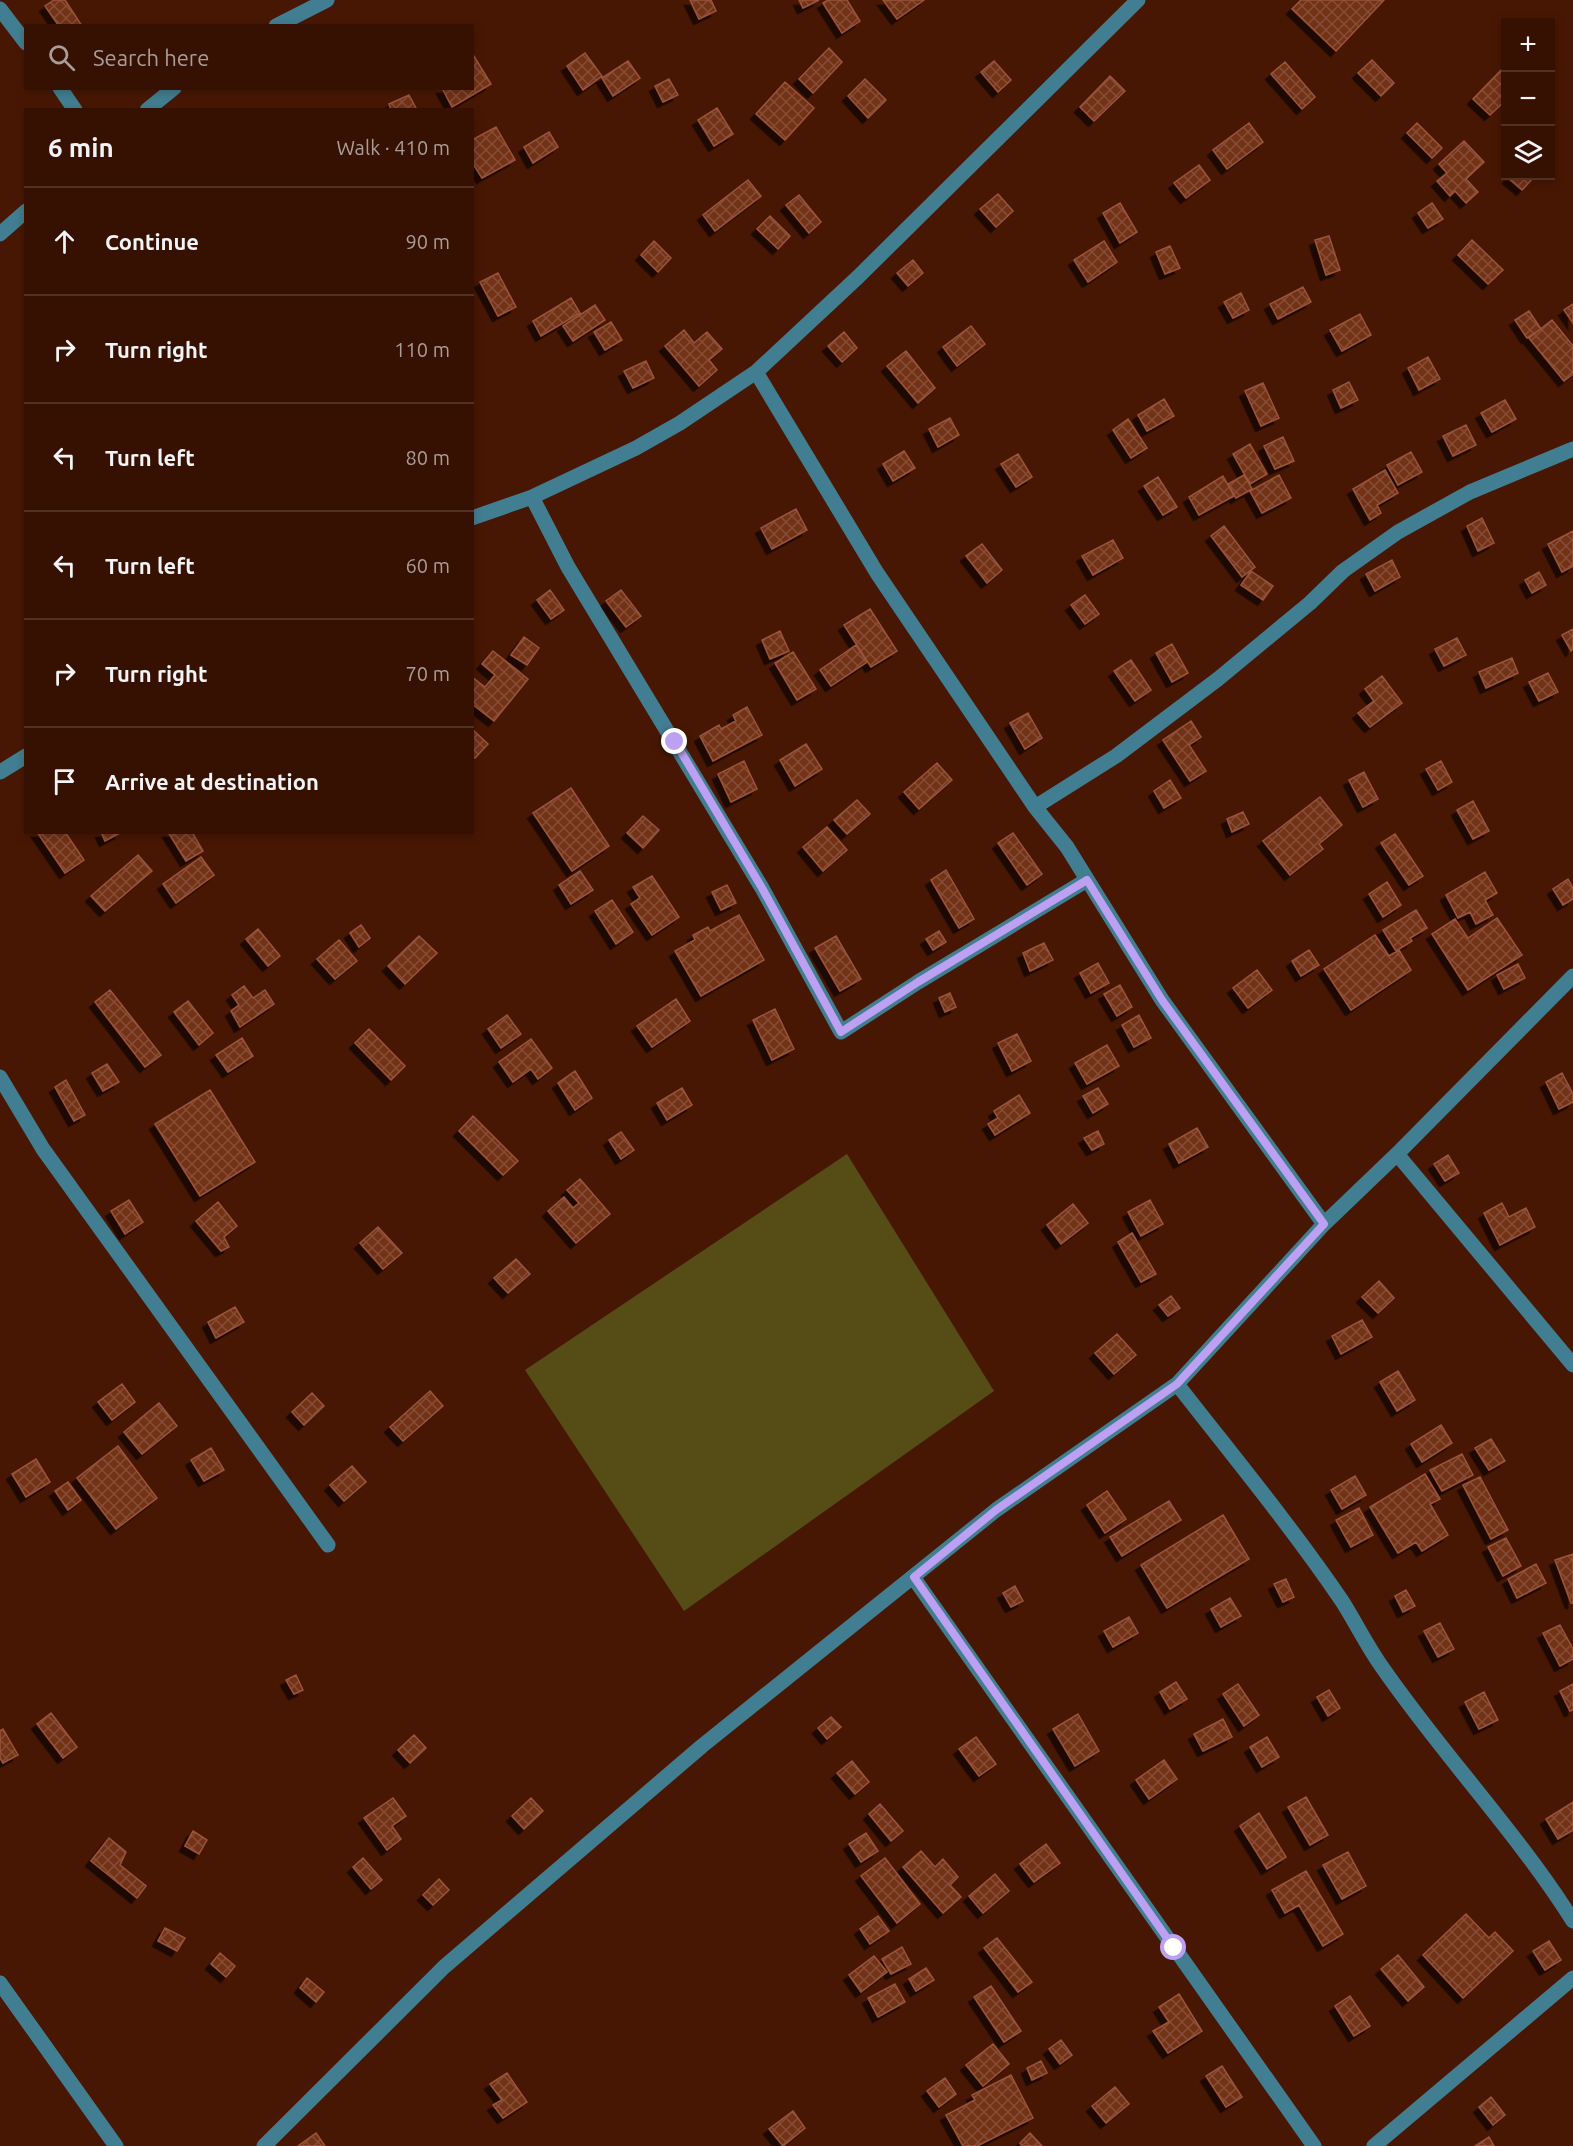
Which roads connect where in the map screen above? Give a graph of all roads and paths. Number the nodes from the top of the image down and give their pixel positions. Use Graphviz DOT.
graph roads {
  1 [pos="327,0"];
  2 [pos="1138,0"];
  3 [pos="0,9"];
  4 [pos="280,24"];
  5 [pos="24,40"];
  6 [pos="61,90"];
  7 [pos="172,90"];
  8 [pos="74,108"];
  9 [pos="149,108"];
  10 [pos="24,213"];
  11 [pos="0,234"];
  12 [pos="756,372"];
  13 [pos="1573,449"];
  14 [pos="532,497"];
  15 [pos="474,517"];
  16 [pos="24,757"];
  17 [pos="0,772"];
  18 [pos="1035,807"];
  19 [pos="1087,880"];
  20 [pos="1573,976"];
  21 [pos="0,1077"];
  22 [pos="1397,1154"];
  23 [pos="1324,1224"];
  24 [pos="1573,1365"];
  25 [pos="1177,1384"];
  26 [pos="328,1545"];
  27 [pos="914,1577"];
  28 [pos="1573,1921"];
  29 [pos="1573,1978"];
  30 [pos="0,1983"];
  31 [pos="116,2146"];
  32 [pos="264,2146"];
  33 [pos="1314,2146"];
  34 [pos="1374,2146"];
  1 -- 4 [label="street"];
  2 -- 12 [label="street"];
  3 -- 5 [label="street"];
  6 -- 8 [label="street"];
  7 -- 9 [label="street"];
  10 -- 11 [label="street"];
  12 -- 14 [label="street"];
  12 -- 18 [label="street"];
  13 -- 18 [label="street"];
  14 -- 15 [label="street"];
  14 -- 19 [label="street"];
  16 -- 17 [label="street"];
  18 -- 19 [label="street"];
  19 -- 23 [label="street"];
  20 -- 22 [label="street"];
  21 -- 26 [label="street"];
  22 -- 23 [label="street"];
  22 -- 24 [label="street"];
  23 -- 25 [label="street"];
  25 -- 27 [label="street"];
  25 -- 28 [label="street"];
  27 -- 32 [label="street"];
  27 -- 33 [label="street"];
  29 -- 34 [label="street"];
  30 -- 31 [label="street"];
}
